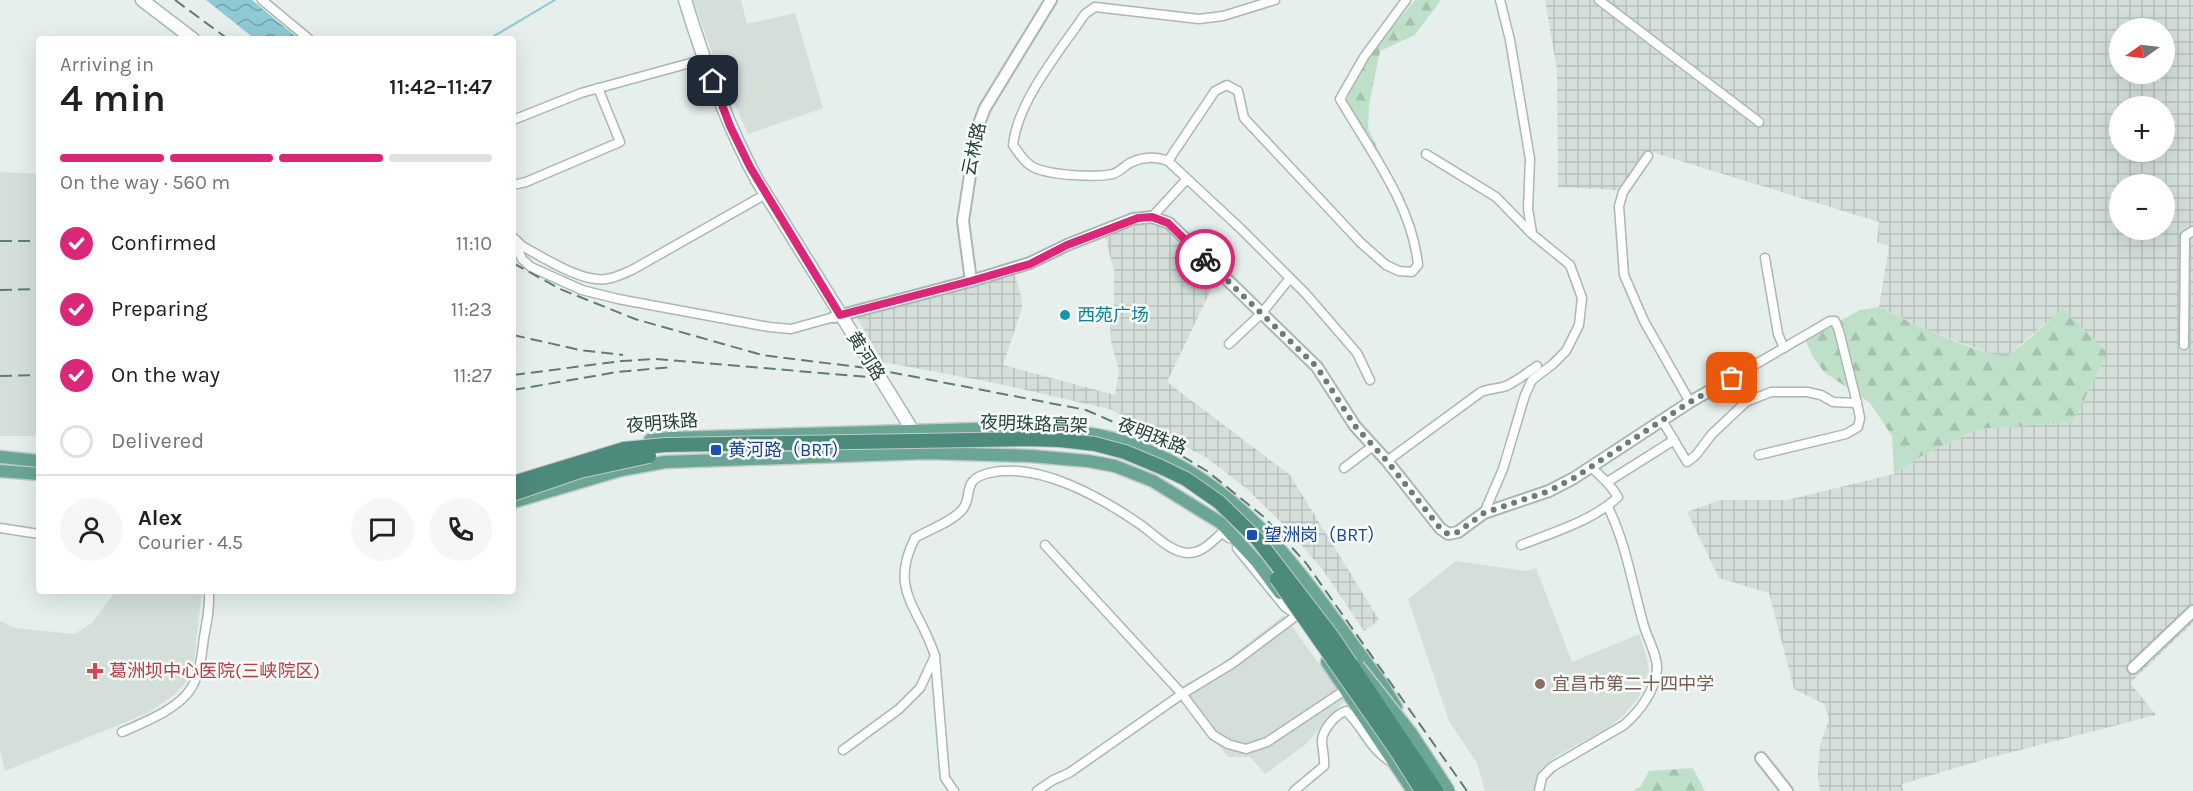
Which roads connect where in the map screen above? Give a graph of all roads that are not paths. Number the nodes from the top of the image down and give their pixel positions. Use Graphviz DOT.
graph roads {
  1 [pos="142,0"];
  2 [pos="262,0"];
  3 [pos="678,0"];
  4 [pos="685,0"];
  5 [pos="1051,0"];
  6 [pos="1275,0"];
  7 [pos="1406,0"];
  8 [pos="1500,0"];
  9 [pos="1599,0"];
  10 [pos="189,36"];
  11 [pos="305,36"];
  12 [pos="701,60"];
  13 [pos="598,88"];
  14 [pos="516,119"];
  15 [pos="1759,122"];
  16 [pos="1426,153"];
  17 [pos="1648,156"];
  18 [pos="1167,161"];
  19 [pos="1186,180"];
  20 [pos="516,185"];
  21 [pos="763,196"];
  22 [pos="1152,217"];
  23 [pos="2193,231"];
  24 [pos="1532,234"];
  25 [pos="516,240"];
  26 [pos="516,244"];
  27 [pos="1765,258"];
  28 [pos="1290,278"];
  29 [pos="971,281"];
  30 [pos="1262,313"];
  31 [pos="837,316"];
  32 [pos="1229,344"];
  33 [pos="2184,345"];
  34 [pos="1784,348"];
  35 [pos="1537,366"];
  36 [pos="1732,378"];
  37 [pos="1370,380"];
  38 [pos="1690,402"];
  39 [pos="1746,402"];
  40 [pos="1857,403"];
  41 [pos="1663,422"];
  42 [pos="909,431"];
  43 [pos="1674,440"];
  44 [pos="1373,446"];
  45 [pos="922,453"];
  46 [pos="1759,455"];
  47 [pos="0,457"];
  48 [pos="36,461"];
  49 [pos="1387,461"];
  50 [pos="1591,467"];
  51 [pos="1344,468"];
  52 [pos="0,471"];
  53 [pos="36,474"];
  54 [pos="516,476"];
  55 [pos="1609,481"];
  56 [pos="516,482"];
  57 [pos="516,493"];
  58 [pos="516,501"];
  59 [pos="1608,507"];
  60 [pos="1484,513"];
  61 [pos="0,528"];
  62 [pos="36,534"];
  63 [pos="1521,544"];
  64 [pos="1045,545"];
  65 [pos="209,594"];
  66 [pos="2193,611"];
  67 [pos="1297,615"];
  68 [pos="1331,635"];
  69 [pos="935,656"];
  70 [pos="2133,668"];
  71 [pos="1345,690"];
  72 [pos="1182,694"];
  73 [pos="122,732"];
  74 [pos="843,750"];
  75 [pos="1761,758"];
  76 [pos="1397,766"];
  77 [pos="954,791"];
  78 [pos="1037,791"];
  79 [pos="1293,791"];
  80 [pos="1413,791"];
  81 [pos="1422,791"];
  82 [pos="1436,791"];
  83 [pos="1447,791"];
  84 [pos="1539,791"];
  85 [pos="1787,791"];
  1 -- 10 [label="main road"];
  2 -- 11 [label="street"];
  3 -- 12 [label="main road, 黄河路"];
  4 -- 12 [label="main road, 黄河路"];
  5 -- 29 [label="street, 云林路"];
  6 -- 18 [label="street"];
  7 -- 18 [label="street"];
  8 -- 24 [label="street"];
  9 -- 15 [label="street"];
  12 -- 13 [label="street"];
  12 -- 21 [label="main road, 黄河路"];
  13 -- 14 [label="street"];
  13 -- 20 [label="street"];
  16 -- 24 [label="street"];
  17 -- 38 [label="street"];
  18 -- 19 [label="street"];
  19 -- 22 [label="street"];
  19 -- 28 [label="street"];
  21 -- 25 [label="street"];
  21 -- 31 [label="main road, 黄河路"];
  22 -- 29 [label="street"];
  22 -- 30 [label="street"];
  23 -- 33 [label="street"];
  24 -- 60 [label="street"];
  26 -- 31 [label="street"];
  27 -- 34 [label="street"];
  28 -- 30 [label="street"];
  28 -- 37 [label="street"];
  29 -- 31 [label="street"];
  30 -- 32 [label="street"];
  30 -- 44 [label="street"];
  31 -- 42 [label="main road, 黄河路"];
  34 -- 36 [label="street"];
  34 -- 40 [label="street"];
  35 -- 49 [label="street"];
  36 -- 38 [label="street"];
  36 -- 39 [label="street"];
  38 -- 41 [label="street"];
  39 -- 40 [label="street"];
  39 -- 43 [label="street"];
  40 -- 46 [label="street"];
  41 -- 43 [label="street"];
  41 -- 50 [label="street"];
  42 -- 45 [label="main road, 黄河路"];
  42 -- 54 [label="main road, 夜明珠路"];
  42 -- 83 [label="main road, 夜明珠路"];
  43 -- 55 [label="street"];
  44 -- 49 [label="street"];
  44 -- 51 [label="street"];
  45 -- 58 [label="main road"];
  45 -- 67 [label="main road"];
  47 -- 48 [label="main road"];
  49 -- 60 [label="street"];
  50 -- 55 [label="street"];
  50 -- 60 [label="street"];
  52 -- 53 [label="main road"];
  55 -- 59 [label="street"];
  56 -- 68 [label="highway, 夜明珠路高架, bridge"];
  57 -- 81 [label="highway, 夜明珠路高架, bridge"];
  59 -- 63 [label="street"];
  59 -- 84 [label="street"];
  61 -- 62 [label="street"];
  64 -- 72 [label="street"];
  65 -- 73 [label="street"];
  66 -- 70 [label="street"];
  67 -- 69 [label="street"];
  67 -- 71 [label="main road"];
  67 -- 72 [label="street"];
  68 -- 82 [label="highway, 夜明珠路高架, bridge"];
  68 -- 83 [label="main road, bridge"];
  69 -- 74 [label="street"];
  69 -- 77 [label="street"];
  71 -- 72 [label="street"];
  71 -- 76 [label="main road"];
  72 -- 78 [label="street"];
  75 -- 85 [label="street"];
  76 -- 79 [label="street"];
  76 -- 80 [label="main road"];
}
